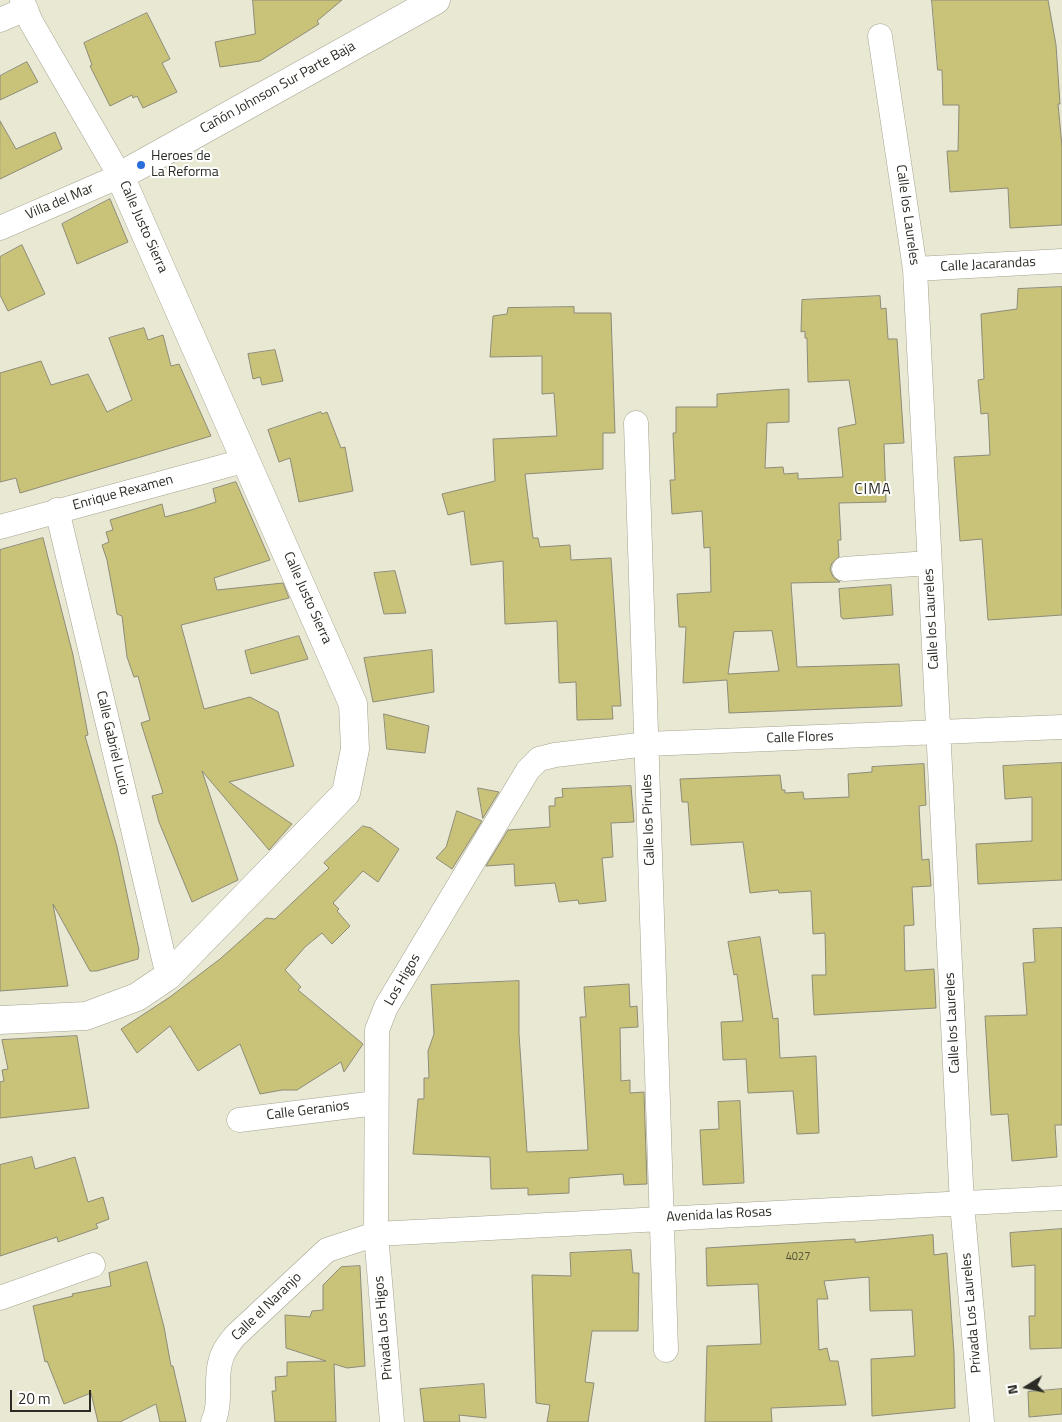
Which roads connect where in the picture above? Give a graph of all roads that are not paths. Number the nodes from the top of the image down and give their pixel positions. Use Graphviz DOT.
graph roads {
  1 [pos="436,0"];
  2 [pos="26,10"];
  3 [pos="0,20"];
  4 [pos="880,36"];
  5 [pos="120,176"];
  6 [pos="0,228"];
  7 [pos="1062,261"];
  8 [pos="915,269"];
  9 [pos="636,423"];
  10 [pos="247,460"];
  11 [pos="56,510"];
  12 [pos="0,528"];
  13 [pos="929,562"];
  14 [pos="844,569"];
  15 [pos="1062,727"];
  16 [pos="938,732"];
  17 [pos="647,744"];
  18 [pos="539,759"];
  19 [pos="168,976"];
  20 [pos="0,1020"];
  21 [pos="376,1103"];
  22 [pos="239,1120"];
  23 [pos="1062,1198"];
  24 [pos="962,1204"];
  25 [pos="660,1218"];
  26 [pos="376,1234"];
  27 [pos="93,1265"];
  28 [pos="0,1298"];
  29 [pos="666,1350"];
  30 [pos="213,1422"];
  31 [pos="392,1422"];
  32 [pos="982,1422"];
  1 -- 5 [label="street, Cañón Johnson Sur Parte Baja"];
  2 -- 3 [label="street"];
  2 -- 5 [label="street, Calle Justo Sierra"];
  4 -- 8 [label="street, Calle los Laureles"];
  5 -- 6 [label="street, Villa del Mar"];
  5 -- 10 [label="street, Calle Justo Sierra"];
  7 -- 8 [label="street, Calle Jacarandas"];
  8 -- 13 [label="street, Calle los Laureles"];
  9 -- 17 [label="street, Calle los Pirules"];
  10 -- 11 [label="street, Enrique Rexamen"];
  10 -- 19 [label="street, Calle Justo Sierra"];
  11 -- 12 [label="street, Enrique Rexamen"];
  11 -- 19 [label="street, Calle Gabriel Lucio"];
  13 -- 14 [label="street"];
  13 -- 16 [label="street, Calle los Laureles"];
  15 -- 16 [label="street, Calle Flores"];
  16 -- 17 [label="street, Calle Flores"];
  16 -- 24 [label="street, Calle los Laureles"];
  17 -- 18 [label="street, Calle Flores"];
  17 -- 25 [label="street, Calle los Pirules"];
  18 -- 21 [label="street, Los Higos"];
  19 -- 20 [label="street, Calle Justo Sierra"];
  21 -- 22 [label="street, Calle Geranios"];
  21 -- 26 [label="street, Los Higos"];
  23 -- 24 [label="street, Avenida las Rosas"];
  24 -- 25 [label="street, Avenida las Rosas"];
  24 -- 32 [label="street, Privada Los Laureles"];
  25 -- 26 [label="street, Avenida las Rosas"];
  25 -- 29 [label="street, Calle los Pirules"];
  26 -- 30 [label="street, Calle el Naranjo"];
  26 -- 31 [label="street, Privada Los Higos"];
  27 -- 28 [label="street"];
}
